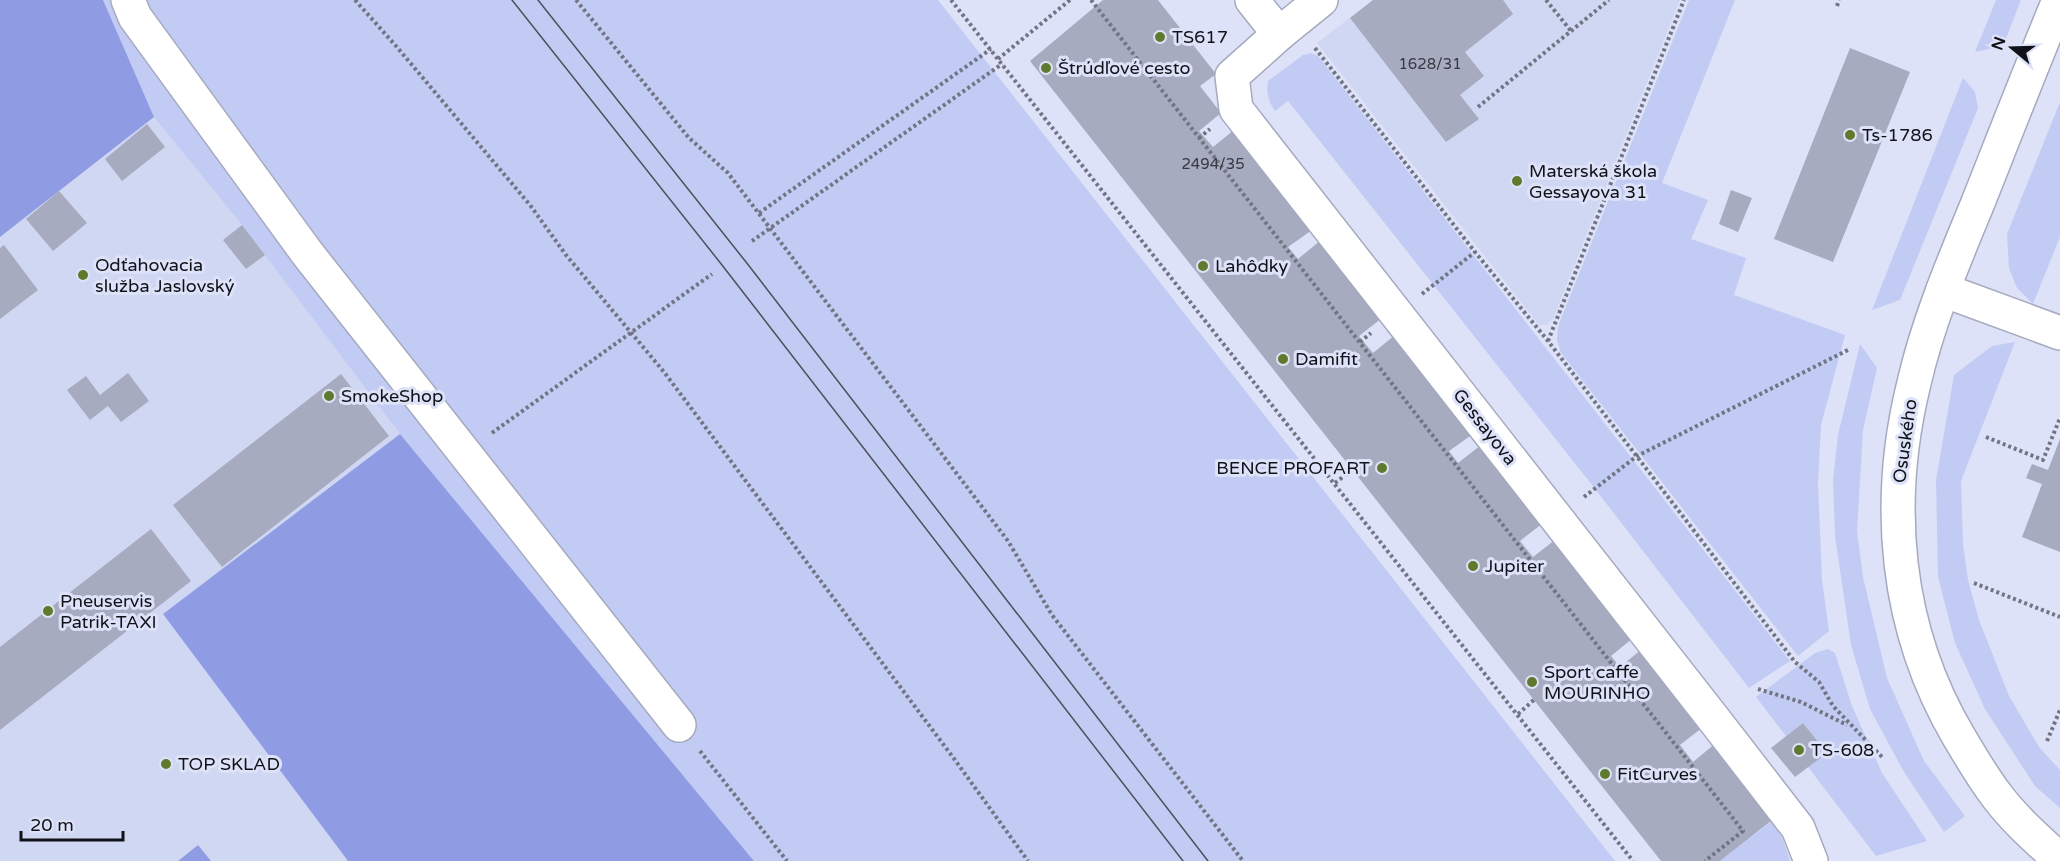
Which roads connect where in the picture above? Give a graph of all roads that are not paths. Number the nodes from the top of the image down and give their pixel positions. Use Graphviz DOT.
graph roads {
  1 [pos="128,0"];
  2 [pos="1252,0"];
  3 [pos="1321,0"];
  4 [pos="2059,0"];
  5 [pos="1279,34"];
  6 [pos="1943,290"];
  7 [pos="2060,333"];
  8 [pos="680,725"];
  9 [pos="2060,860"];
  10 [pos="1811,861"];
  1 -- 8 [label="street"];
  2 -- 5 [label="street"];
  3 -- 5 [label="street"];
  4 -- 6 [label="street, Osuského"];
  5 -- 10 [label="street, Gessayova"];
  6 -- 7 [label="street"];
  6 -- 9 [label="street, Osuského"];
}
